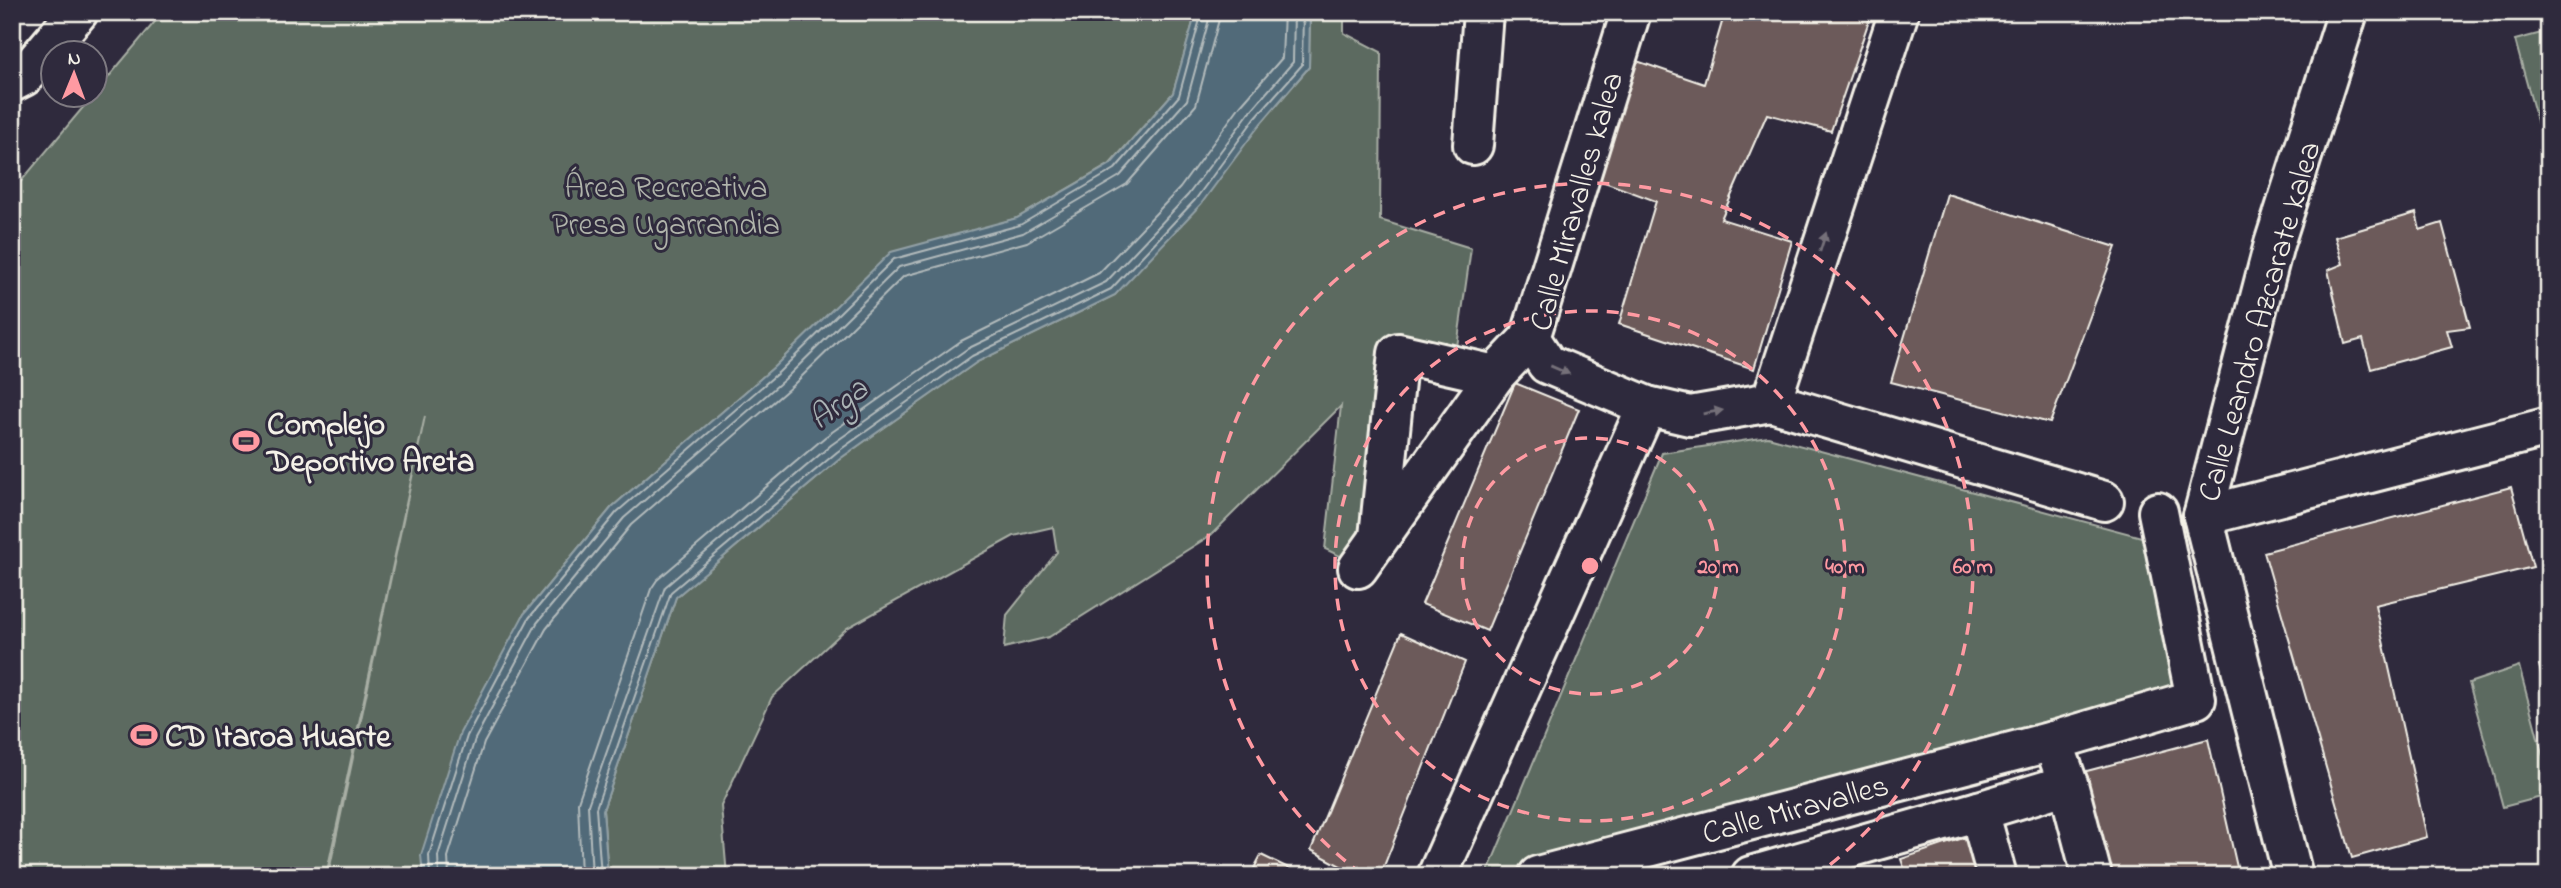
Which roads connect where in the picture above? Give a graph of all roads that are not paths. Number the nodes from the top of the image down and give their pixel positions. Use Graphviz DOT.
graph roads {
  1 [pos="78,12"];
  2 [pos="1483,12"];
  3 [pos="1631,12"];
  4 [pos="1899,12"];
  5 [pos="2348,12"];
  6 [pos="12,82"];
  7 [pos="1473,145"];
  8 [pos="1530,338"];
  9 [pos="1495,375"];
  10 [pos="1771,402"];
  11 [pos="1647,406"];
  12 [pos="2549,427"];
  13 [pos="2104,501"];
  14 [pos="2158,512"];
  15 [pos="2203,516"];
  16 [pos="2053,741"];
  17 [pos="2068,784"];
  18 [pos="1979,811"];
  19 [pos="1437,876"];
  20 [pos="1538,876"];
  21 [pos="1751,876"];
  22 [pos="1997,876"];
  23 [pos="2092,876"];
  24 [pos="2293,876"];
  1 -- 6 [label="street"];
  2 -- 7 [label="street"];
  3 -- 8 [label="street, Calle Miravalles kalea"];
  10 -- 4 [label="street, one-way"];
  5 -- 15 [label="street, Calle Leandro Azcarate kalea"];
  8 -- 9 [label="street"];
  8 -- 11 [label="street, Calle Miravalles kalea, one-way"];
  9 -- 9 [label="street"];
  11 -- 10 [label="street, Calle Miravalles kalea, one-way"];
  10 -- 13 [label="street, Calle Miravalles kalea"];
  11 -- 19 [label="street"];
  12 -- 15 [label="street"];
  14 -- 16 [label="street, Calle Miravalles"];
  15 -- 24 [label="street, Calle Leandro Azcarate kalea"];
  16 -- 17 [label="street"];
  16 -- 20 [label="street, Calle Miravalles"];
  17 -- 18 [label="street, Calle Miravalles"];
  17 -- 23 [label="street"];
  18 -- 21 [label="street, Calle Miravalles"];
  18 -- 22 [label="street"];
}
